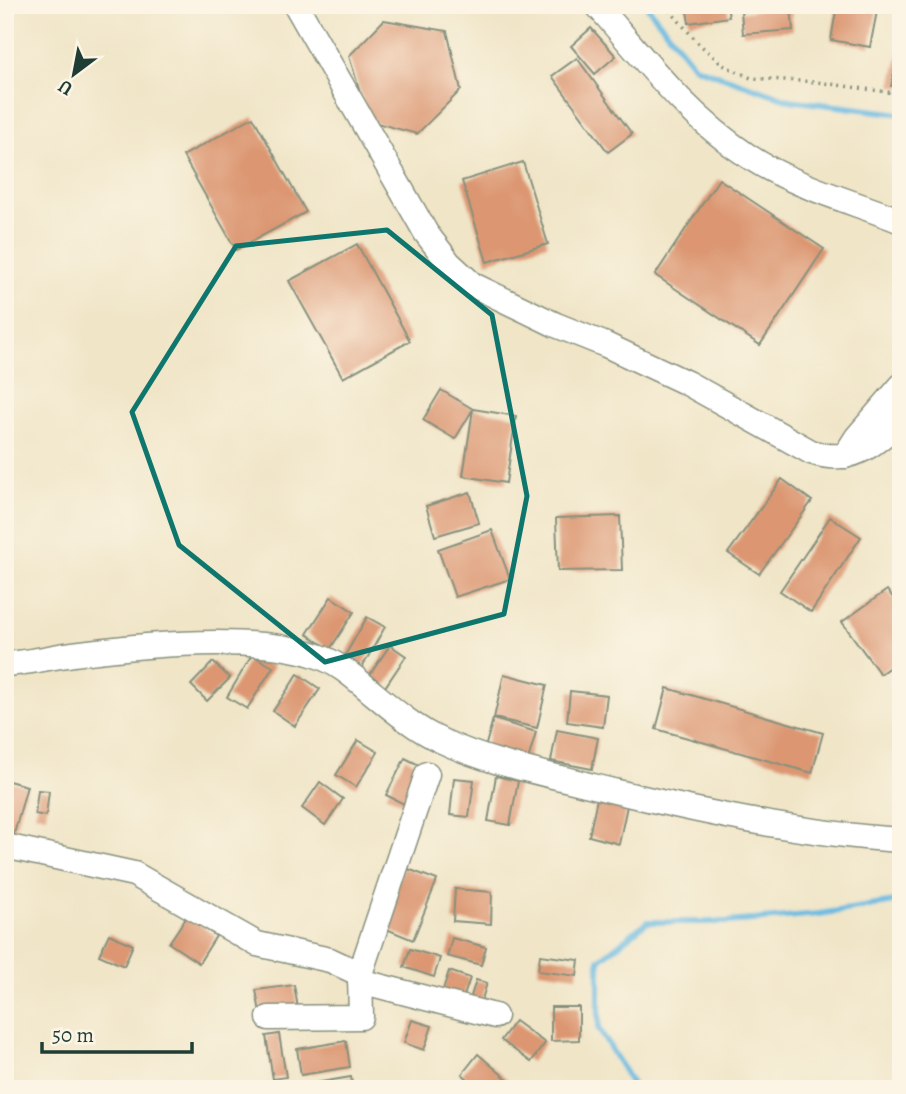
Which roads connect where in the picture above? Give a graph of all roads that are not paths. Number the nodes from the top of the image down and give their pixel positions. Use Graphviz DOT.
graph roads {
  1 [pos="296,5"];
  2 [pos="597,5"];
  3 [pos="901,221"];
  4 [pos="901,386"];
  5 [pos="901,420"];
  6 [pos="845,456"];
  7 [pos="5,664"];
  8 [pos="427,774"];
  9 [pos="901,840"];
  10 [pos="5,846"];
  11 [pos="360,978"];
  12 [pos="495,1016"];
  13 [pos="269,1018"];
  1 -- 6 [label="street"];
  2 -- 3 [label="street"];
  4 -- 6 [label="street"];
  5 -- 6 [label="street"];
  7 -- 9 [label="street"];
  8 -- 11 [label="street"];
  10 -- 11 [label="street"];
  11 -- 12 [label="street"];
  11 -- 13 [label="street"];
}
